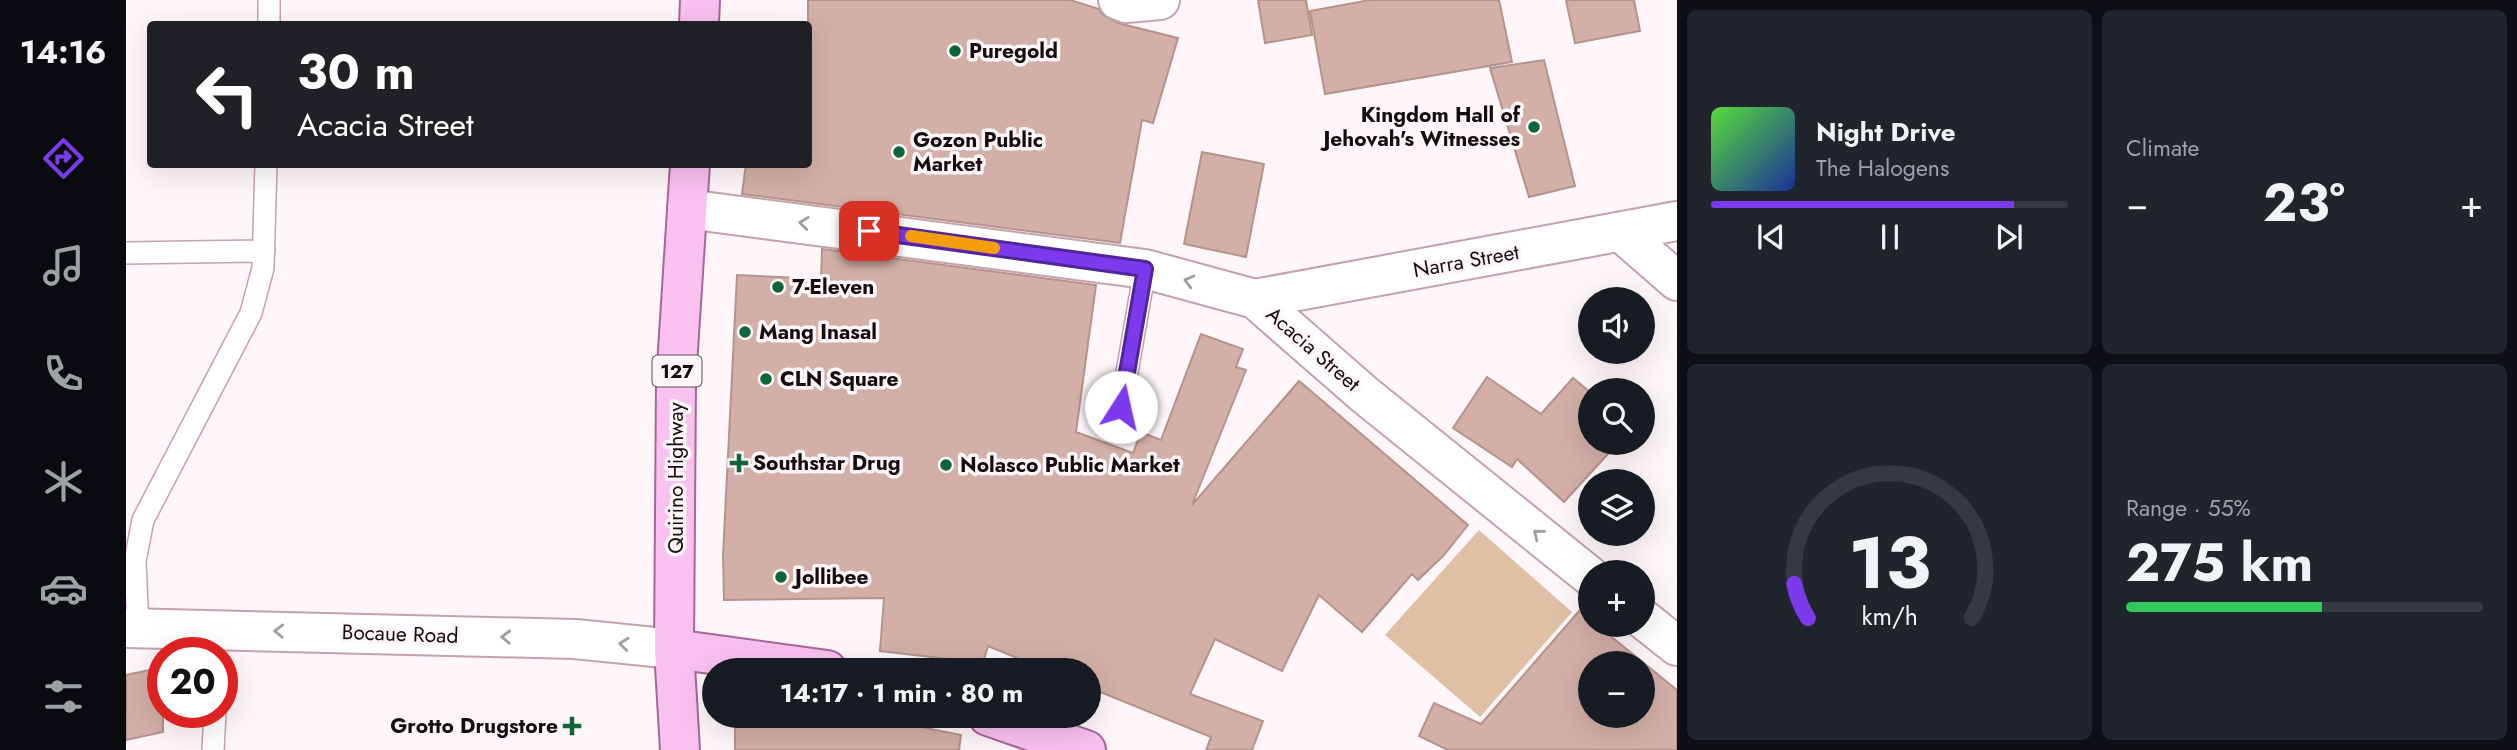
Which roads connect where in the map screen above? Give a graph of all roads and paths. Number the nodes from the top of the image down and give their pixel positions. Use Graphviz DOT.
graph roads {
  1 [pos="269,0"];
  2 [pos="700,0"];
  3 [pos="1118,0"];
  4 [pos="1160,0"];
  5 [pos="269,21"];
  6 [pos="699,21"];
  7 [pos="266,168"];
  8 [pos="690,168"];
  9 [pos="687,209"];
  10 [pos="1677,221"];
  11 [pos="1622,233"];
  12 [pos="264,251"];
  13 [pos="126,253"];
  14 [pos="1145,269"];
  15 [pos="1677,281"];
  16 [pos="1255,299"];
  17 [pos="1121,407"];
  18 [pos="1578,566"];
  19 [pos="132,628"];
  20 [pos="1655,629"];
  21 [pos="192,637"];
  22 [pos="238,641"];
  23 [pos="1677,646"];
  24 [pos="674,649"];
  25 [pos="740,658"];
  26 [pos="214,728"];
  27 [pos="1023,728"];
  28 [pos="213,750"];
  29 [pos="681,750"];
  30 [pos="1086,750"];
  1 -- 5 [label="lane"];
  2 -- 6 [label="main road"];
  3 -- 4 [label="street"];
  7 -- 12 [label="lane"];
  8 -- 9 [label="main road, Quirino Highway / 127"];
  14 -- 9 [label="street, Acacia Street, one-way"];
  9 -- 24 [label="main road, Quirino Highway / 127"];
  10 -- 11 [label="street, Narra Street"];
  11 -- 15 [label="street"];
  11 -- 16 [label="street, Narra Street"];
  12 -- 13 [label="lane"];
  12 -- 19 [label="lane"];
  16 -- 14 [label="street, Acacia Street, one-way"];
  14 -- 17 [label="lane"];
  18 -- 16 [label="street, Acacia Street, one-way"];
  19 -- 21 [label="street, Bocaue Road"];
  20 -- 23 [label="street"];
  24 -- 22 [label="street, Bocaue Road, one-way"];
  24 -- 25 [label="main road"];
  24 -- 29 [label="main road, Quirino Highway / 127"];
  26 -- 28 [label="lane"];
  27 -- 30 [label="main road"];
}
